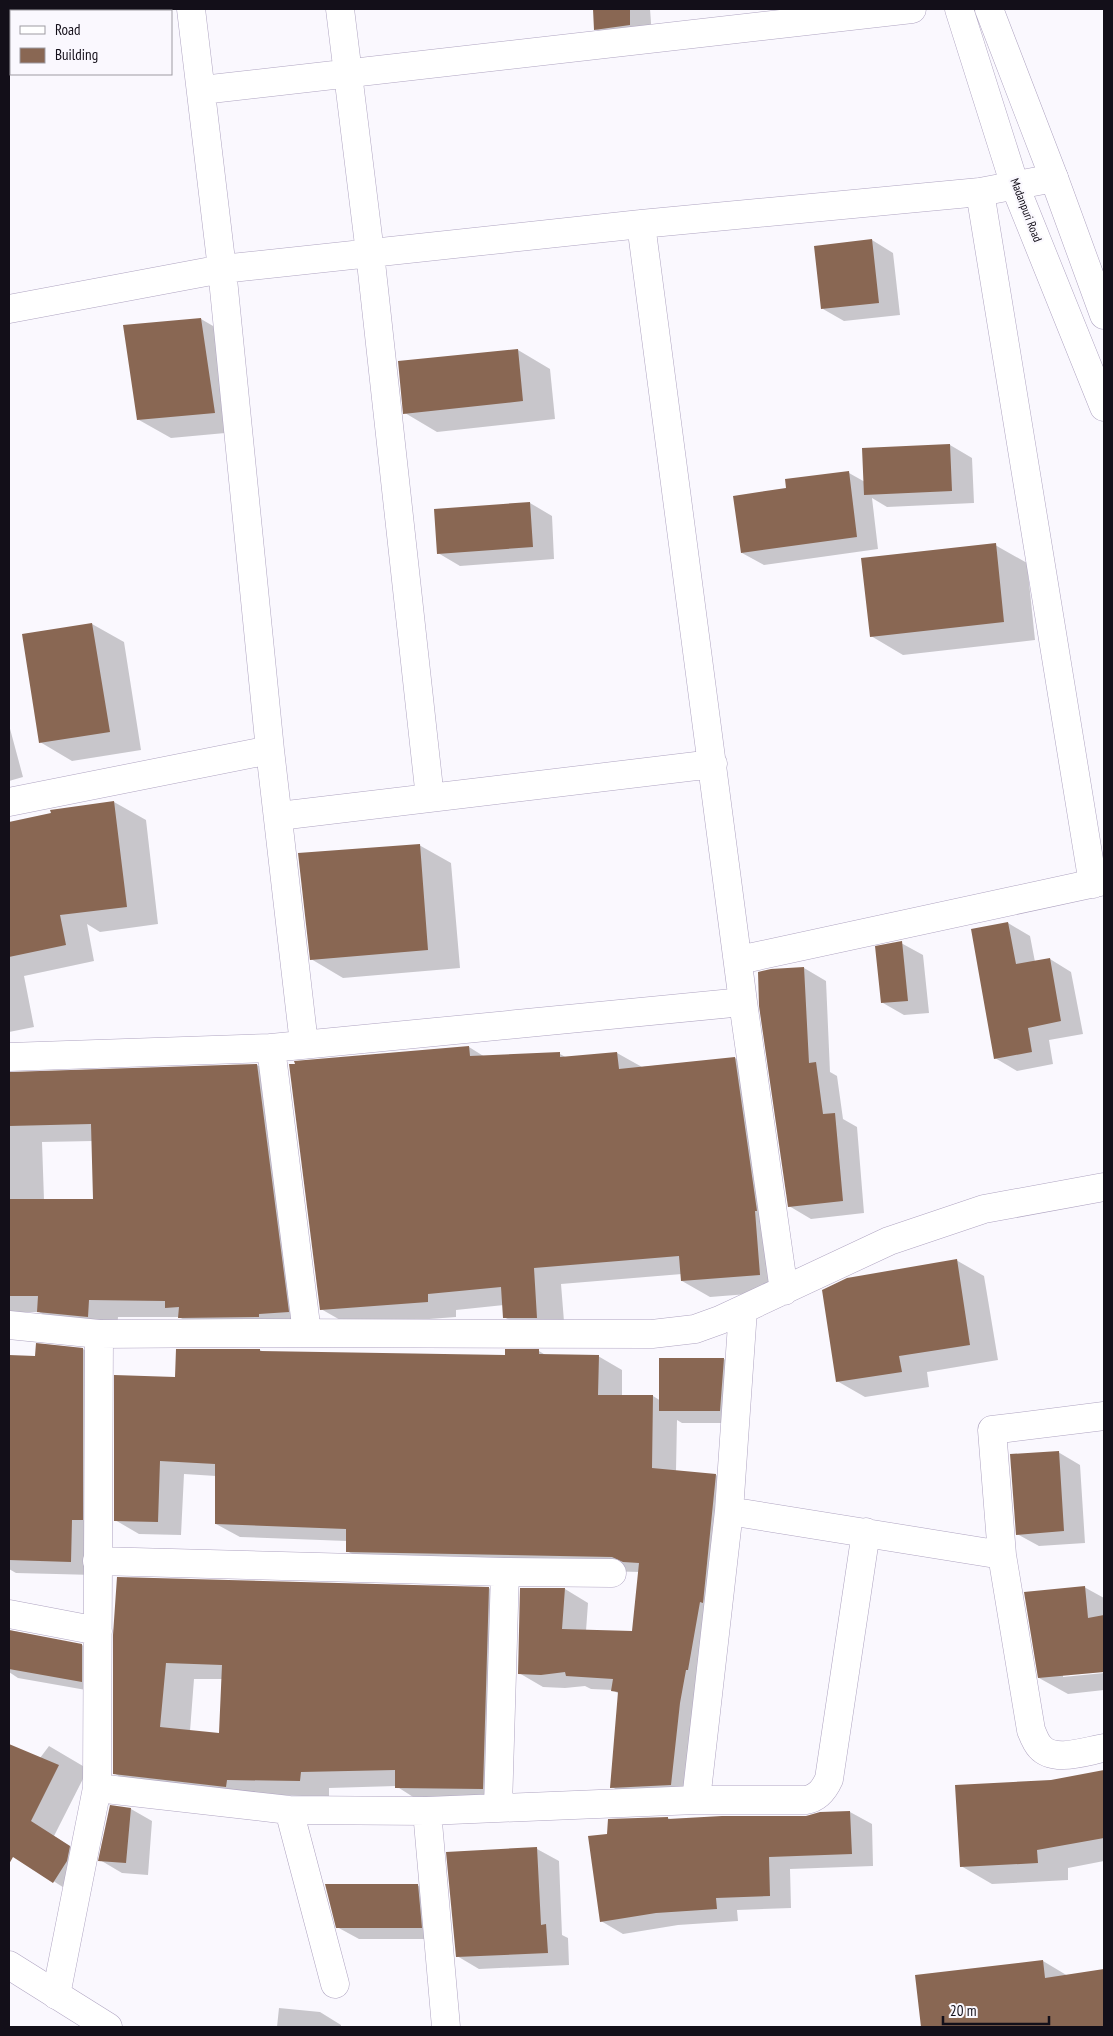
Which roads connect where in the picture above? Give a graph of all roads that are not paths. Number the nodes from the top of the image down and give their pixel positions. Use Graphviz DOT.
graph roads {
  1 [pos="191,9"];
  2 [pos="340,9"];
  3 [pos="912,9"];
  4 [pos="959,9"];
  5 [pos="989,9"];
  6 [pos="348,73"];
  7 [pos="202,90"];
  8 [pos="1054,178"];
  9 [pos="1015,186"];
  10 [pos="980,192"];
  11 [pos="641,224"];
  12 [pos="370,253"];
  13 [pos="222,269"];
  14 [pos="9,309"];
  15 [pos="1104,315"];
  16 [pos="1104,407"];
  17 [pos="270,750"];
  18 [pos="713,764"];
  19 [pos="430,798"];
  20 [pos="9,802"];
  21 [pos="279,816"];
  22 [pos="1099,882"];
  23 [pos="738,960"];
  24 [pos="743,1002"];
  25 [pos="304,1044"];
  26 [pos="272,1048"];
  27 [pos="9,1058"];
  28 [pos="1104,1187"];
  29 [pos="784,1291"];
  30 [pos="743,1310"];
  31 [pos="9,1325"];
  32 [pos="306,1333"];
  33 [pos="99,1334"];
  34 [pos="1104,1416"];
  35 [pos="729,1511"];
  36 [pos="866,1532"];
  37 [pos="1002,1555"];
  38 [pos="97,1561"];
  39 [pos="504,1572"];
  40 [pos="612,1573"];
  41 [pos="9,1614"];
  42 [pos="98,1631"];
  43 [pos="1104,1748"];
  44 [pos="97,1788"];
  45 [pos="696,1800"];
  46 [pos="498,1808"];
  47 [pos="289,1810"];
  48 [pos="427,1811"];
  49 [pos="9,1965"];
  50 [pos="335,1984"];
  51 [pos="56,1995"];
  52 [pos="94,2024"];
  53 [pos="446,2027"];
  1 -- 7 [label="street"];
  2 -- 6 [label="street"];
  3 -- 6 [label="street"];
  4 -- 9 [label="street, Madanpuri Road"];
  5 -- 8 [label="street"];
  6 -- 7 [label="street"];
  6 -- 12 [label="street"];
  7 -- 13 [label="street"];
  8 -- 9 [label="street"];
  8 -- 15 [label="street"];
  9 -- 10 [label="street"];
  9 -- 16 [label="street, Madanpuri Road"];
  10 -- 11 [label="street"];
  10 -- 22 [label="street"];
  11 -- 12 [label="street"];
  11 -- 18 [label="street"];
  12 -- 13 [label="street"];
  12 -- 19 [label="street"];
  13 -- 14 [label="street"];
  13 -- 17 [label="street"];
  17 -- 20 [label="street"];
  17 -- 21 [label="street"];
  18 -- 19 [label="street"];
  18 -- 23 [label="street"];
  19 -- 21 [label="street"];
  21 -- 25 [label="street"];
  22 -- 23 [label="street"];
  23 -- 24 [label="street"];
  24 -- 25 [label="street"];
  24 -- 29 [label="street"];
  25 -- 26 [label="street"];
  26 -- 27 [label="street"];
  26 -- 32 [label="street"];
  28 -- 29 [label="street"];
  29 -- 30 [label="street"];
  30 -- 32 [label="street"];
  30 -- 35 [label="street"];
  31 -- 33 [label="street"];
  32 -- 33 [label="street"];
  33 -- 38 [label="street"];
  34 -- 37 [label="street"];
  35 -- 36 [label="street"];
  35 -- 45 [label="street"];
  36 -- 37 [label="street"];
  36 -- 45 [label="street"];
  37 -- 43 [label="street"];
  38 -- 39 [label="street"];
  38 -- 42 [label="street"];
  39 -- 40 [label="street"];
  39 -- 46 [label="street"];
  41 -- 42 [label="street"];
  42 -- 44 [label="street"];
  44 -- 47 [label="street"];
  44 -- 51 [label="street"];
  45 -- 46 [label="street"];
  46 -- 48 [label="street"];
  47 -- 48 [label="street"];
  47 -- 50 [label="street"];
  48 -- 53 [label="street"];
  49 -- 51 [label="street"];
  51 -- 52 [label="street"];
}
